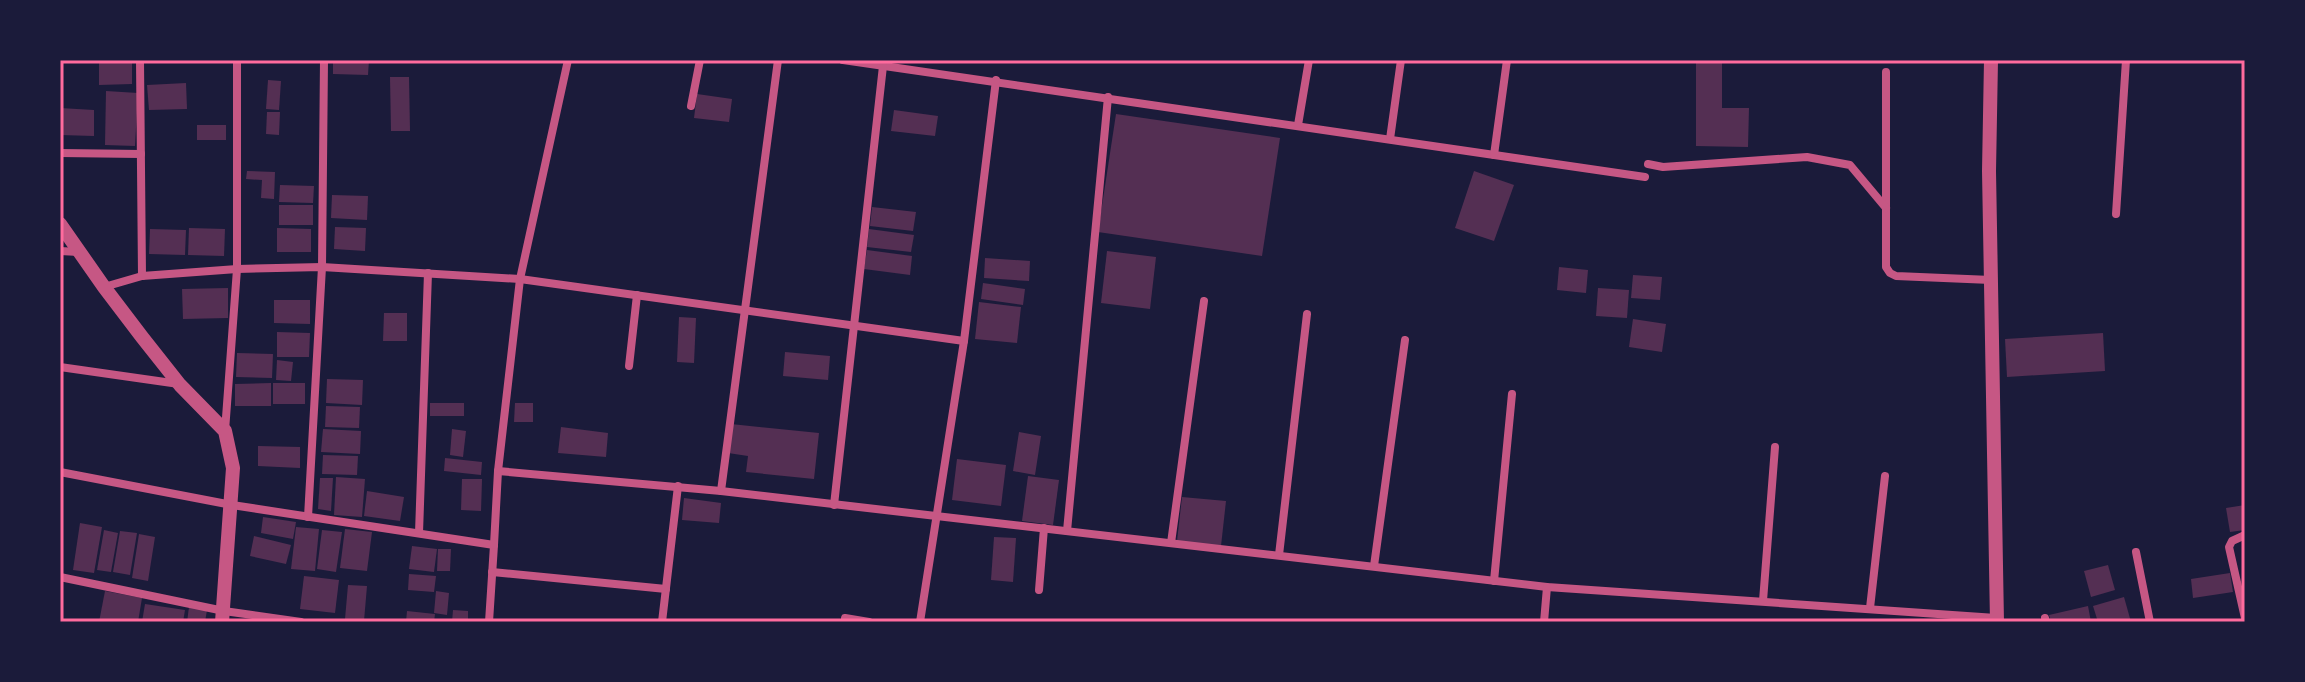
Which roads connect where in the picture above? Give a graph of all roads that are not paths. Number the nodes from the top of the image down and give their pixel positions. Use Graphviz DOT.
graph roads {
  1 [pos="140,60"];
  2 [pos="237,60"];
  3 [pos="324,60"];
  4 [pos="568,60"];
  5 [pos="700,60"];
  6 [pos="778,60"];
  7 [pos="843,60"];
  8 [pos="1309,60"];
  9 [pos="1401,60"];
  10 [pos="1507,60"];
  11 [pos="1991,60"];
  12 [pos="2126,60"];
  13 [pos="883,66"];
  14 [pos="1886,72"];
  15 [pos="996,80"];
  16 [pos="1108,97"];
  17 [pos="691,106"];
  18 [pos="1298,125"];
  19 [pos="1390,139"];
  20 [pos="60,153"];
  21 [pos="141,154"];
  22 [pos="1494,155"];
  23 [pos="1648,164"];
  24 [pos="1645,177"];
  25 [pos="1886,209"];
  26 [pos="2116,214"];
  27 [pos="60,224"];
  28 [pos="60,251"];
  29 [pos="80,252"];
  30 [pos="322,267"];
  31 [pos="237,269"];
  32 [pos="428,273"];
  33 [pos="142,276"];
  34 [pos="520,279"];
  35 [pos="1991,280"];
  36 [pos="104,287"];
  37 [pos="637,295"];
  38 [pos="1204,301"];
  39 [pos="744,309"];
  40 [pos="1307,314"];
  41 [pos="856,325"];
  42 [pos="1405,340"];
  43 [pos="964,341"];
  44 [pos="629,366"];
  45 [pos="60,367"];
  46 [pos="180,385"];
  47 [pos="1512,394"];
  48 [pos="225,431"];
  49 [pos="1775,447"];
  50 [pos="498,471"];
  51 [pos="60,472"];
  52 [pos="1885,476"];
  53 [pos="678,486"];
  54 [pos="721,491"];
  55 [pos="232,505"];
  56 [pos="834,505"];
  57 [pos="937,516"];
  58 [pos="308,517"];
  59 [pos="1044,528"];
  60 [pos="1067,531"];
  61 [pos="419,533"];
  62 [pos="2245,535"];
  63 [pos="1171,543"];
  64 [pos="494,545"];
  65 [pos="2136,552"];
  66 [pos="1279,555"];
  67 [pos="1374,566"];
  68 [pos="492,572"];
  69 [pos="60,577"];
  70 [pos="1494,581"];
  71 [pos="1547,587"];
  72 [pos="666,589"];
  73 [pos="1039,590"];
  74 [pos="1763,601"];
  75 [pos="1870,608"];
  76 [pos="1881,609"];
  77 [pos="223,616"];
  78 [pos="845,618"];
  79 [pos="2245,618"];
  80 [pos="1996,620"];
  81 [pos="301,622"];
  82 [pos="489,622"];
  83 [pos="662,622"];
  84 [pos="869,622"];
  85 [pos="920,622"];
  86 [pos="1544,622"];
  87 [pos="1880,622"];
  88 [pos="2150,622"];
  1 -- 21 [label="street"];
  2 -- 31 [label="street"];
  3 -- 30 [label="street"];
  4 -- 34 [label="street"];
  5 -- 17 [label="street"];
  6 -- 39 [label="street"];
  7 -- 13 [label="street"];
  8 -- 18 [label="street"];
  9 -- 19 [label="street"];
  10 -- 22 [label="street"];
  11 -- 35 [label="street"];
  12 -- 26 [label="street"];
  13 -- 15 [label="street"];
  13 -- 41 [label="street"];
  14 -- 25 [label="street"];
  15 -- 16 [label="street"];
  15 -- 43 [label="street"];
  16 -- 18 [label="street"];
  16 -- 60 [label="street"];
  18 -- 19 [label="street"];
  19 -- 22 [label="street"];
  20 -- 21 [label="street"];
  21 -- 33 [label="street"];
  22 -- 24 [label="street"];
  23 -- 25 [label="street"];
  25 -- 35 [label="street"];
  27 -- 29 [label="street"];
  28 -- 29 [label="street"];
  29 -- 36 [label="street"];
  30 -- 31 [label="street"];
  30 -- 32 [label="street"];
  30 -- 58 [label="street"];
  31 -- 33 [label="street"];
  31 -- 48 [label="street"];
  32 -- 34 [label="street"];
  32 -- 61 [label="street"];
  33 -- 36 [label="street"];
  34 -- 37 [label="street"];
  34 -- 50 [label="street"];
  35 -- 80 [label="street"];
  36 -- 46 [label="street"];
  37 -- 39 [label="street"];
  37 -- 44 [label="street"];
  38 -- 63 [label="street"];
  39 -- 41 [label="street"];
  39 -- 54 [label="street"];
  40 -- 66 [label="street"];
  41 -- 43 [label="street"];
  41 -- 56 [label="street"];
  42 -- 67 [label="street"];
  43 -- 57 [label="street"];
  45 -- 46 [label="street"];
  46 -- 48 [label="street"];
  47 -- 70 [label="street"];
  48 -- 55 [label="street"];
  49 -- 74 [label="street"];
  50 -- 53 [label="street"];
  50 -- 64 [label="street"];
  51 -- 55 [label="street"];
  52 -- 75 [label="street"];
  53 -- 54 [label="street"];
  53 -- 72 [label="street"];
  54 -- 56 [label="street"];
  55 -- 58 [label="street"];
  55 -- 77 [label="street"];
  56 -- 57 [label="street"];
  57 -- 59 [label="street"];
  57 -- 85 [label="street"];
  58 -- 61 [label="street"];
  59 -- 60 [label="street"];
  59 -- 73 [label="street"];
  60 -- 63 [label="street"];
  61 -- 64 [label="street"];
  62 -- 79 [label="street"];
  63 -- 66 [label="street"];
  64 -- 68 [label="street"];
  65 -- 88 [label="street"];
  66 -- 67 [label="street"];
  67 -- 70 [label="street"];
  68 -- 72 [label="street"];
  68 -- 82 [label="street"];
  69 -- 77 [label="street"];
  70 -- 71 [label="street"];
  71 -- 74 [label="street"];
  71 -- 86 [label="street"];
  72 -- 83 [label="street"];
  74 -- 75 [label="street"];
  75 -- 76 [label="street"];
  76 -- 80 [label="street"];
  76 -- 87 [label="street"];
  77 -- 81 [label="street"];
  78 -- 84 [label="street"];
}
